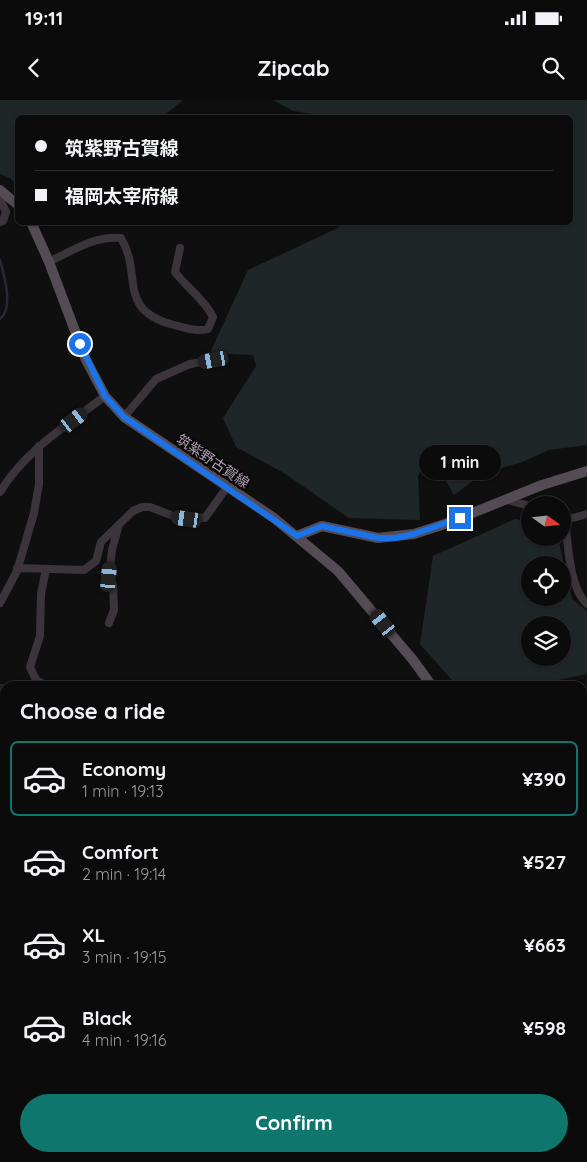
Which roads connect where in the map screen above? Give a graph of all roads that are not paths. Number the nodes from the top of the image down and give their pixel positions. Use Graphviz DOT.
graph roads {
  1 [pos="0,190"];
  2 [pos="0,198"];
  3 [pos="15,202"];
  4 [pos="0,222"];
  5 [pos="33,225"];
  6 [pos="180,248"];
  7 [pos="49,262"];
  8 [pos="214,360"];
  9 [pos="105,396"];
  10 [pos="124,417"];
  11 [pos="39,446"];
  12 [pos="587,471"];
  13 [pos="227,487"];
  14 [pos="0,492"];
  15 [pos="508,498"];
  16 [pos="521,504"];
  17 [pos="587,514"];
  18 [pos="571,517"];
  19 [pos="119,526"];
  20 [pos="297,536"];
  21 [pos="569,546"];
  22 [pos="17,568"];
  23 [pos="46,569"];
  24 [pos="0,603"];
  25 [pos="587,604"];
  26 [pos="109,623"];
  27 [pos="38,681"];
  28 [pos="428,681"];
  1 -- 3 [label="main road"];
  2 -- 4 [label="street"];
  5 -- 7 [label="main road, 筑紫野古賀線"];
  6 -- 7 [label="street"];
  7 -- 9 [label="main road, 筑紫野古賀線"];
  8 -- 10 [label="street"];
  9 -- 10 [label="main road, 筑紫野古賀線"];
  9 -- 11 [label="street"];
  10 -- 13 [label="main road, 筑紫野古賀線"];
  11 -- 14 [label="street"];
  11 -- 22 [label="street"];
  12 -- 15 [label="main road"];
  13 -- 19 [label="street"];
  13 -- 20 [label="main road, 筑紫野古賀線"];
  15 -- 16 [label="street"];
  15 -- 20 [label="main road"];
  17 -- 18 [label="street"];
  19 -- 23 [label="street"];
  19 -- 26 [label="street"];
  20 -- 28 [label="main road, 筑紫野古賀線"];
  21 -- 25 [label="street"];
  22 -- 23 [label="street"];
  22 -- 24 [label="street"];
  23 -- 27 [label="street"];
}
